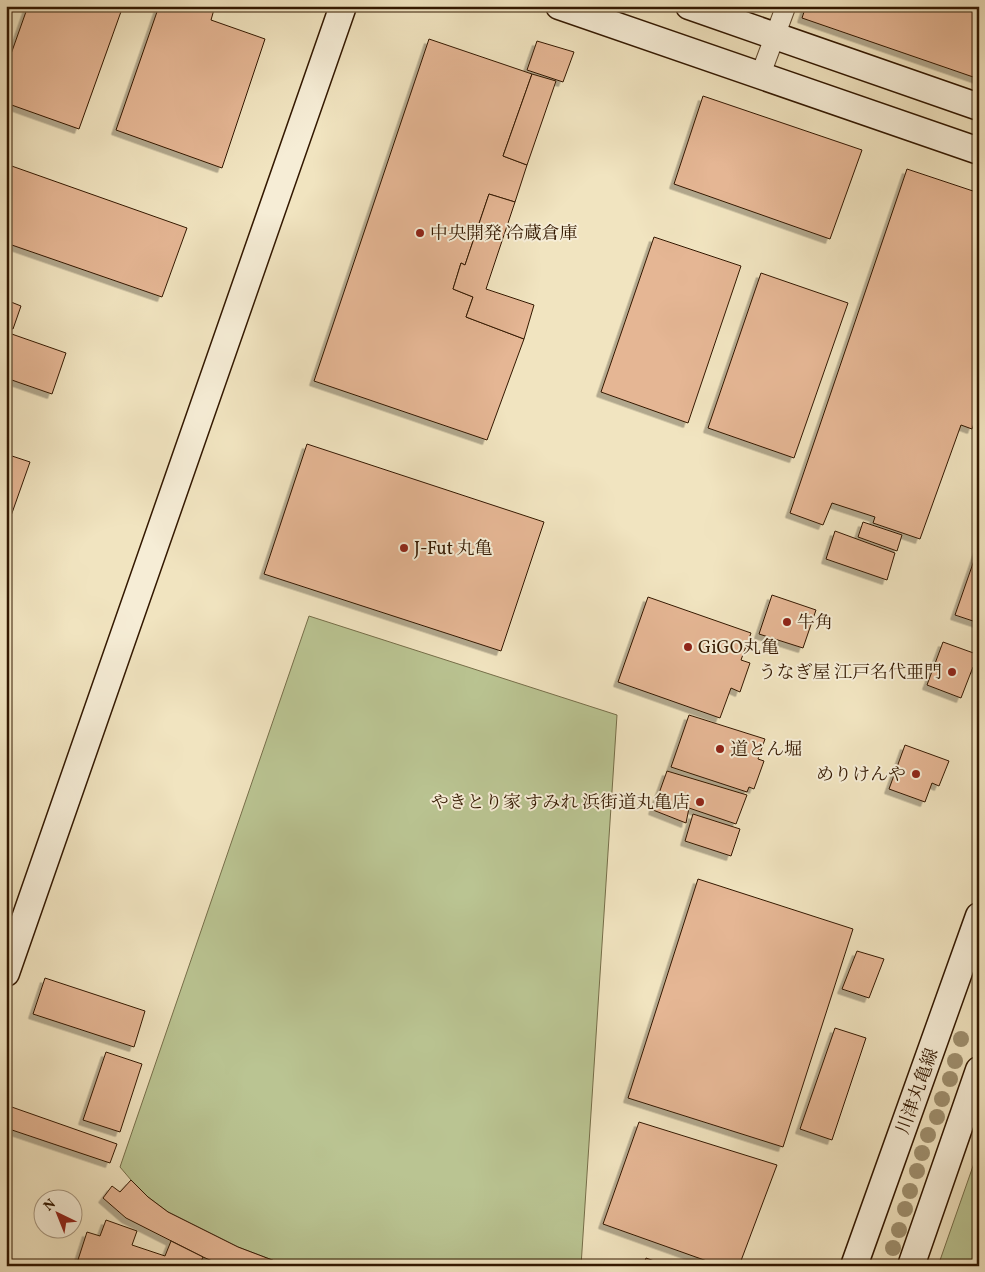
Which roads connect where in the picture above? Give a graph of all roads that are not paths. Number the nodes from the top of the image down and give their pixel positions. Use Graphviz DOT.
graph roads {
  1 [pos="343,6"];
  2 [pos="559,6"];
  3 [pos="689,6"];
  4 [pos="786,6"];
  5 [pos="774,36"];
  6 [pos="760,76"];
  7 [pos="979,107"];
  8 [pos="979,151"];
  9 [pos="979,916"];
  10 [pos="6,973"];
  11 [pos="979,1070"];
  12 [pos="854,1266"];
  13 [pos="911,1266"];
  1 -- 10 [label="street"];
  2 -- 6 [label="street"];
  3 -- 5 [label="street"];
  4 -- 5 [label="street"];
  5 -- 6 [label="street"];
  5 -- 7 [label="street"];
  6 -- 8 [label="street"];
  9 -- 12 [label="street, 川津丸亀線"];
  11 -- 13 [label="street"];
}
